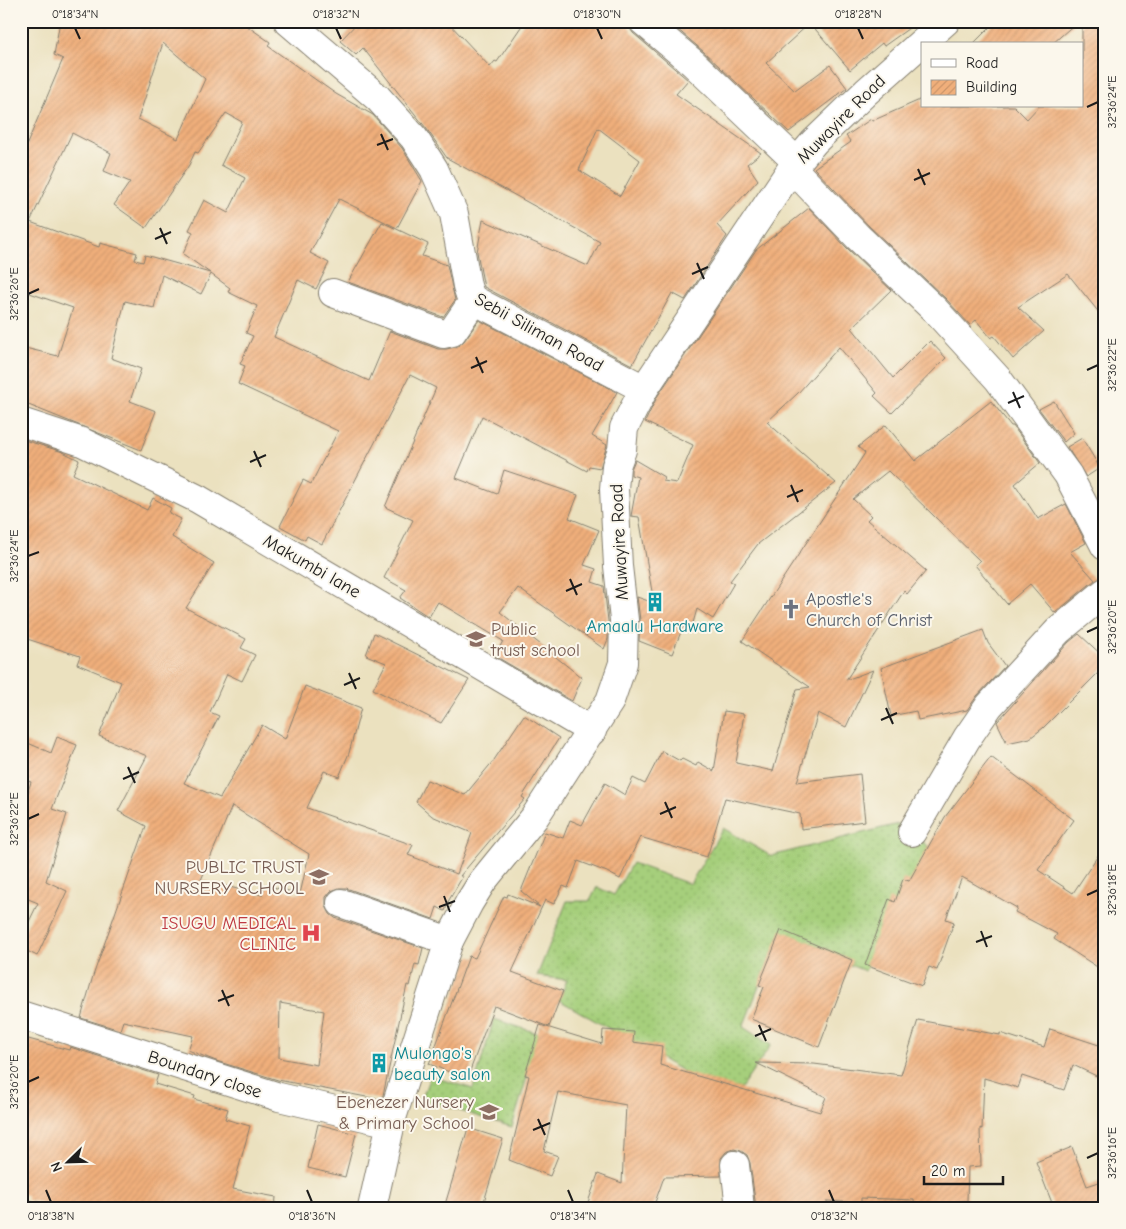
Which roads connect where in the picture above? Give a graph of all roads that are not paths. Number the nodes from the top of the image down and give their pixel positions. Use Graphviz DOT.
graph roads {
  1 [pos="288,21"];
  2 [pos="643,21"];
  3 [pos="946,21"];
  4 [pos="922,42"];
  5 [pos="921,43"];
  6 [pos="795,165"];
  7 [pos="333,293"];
  8 [pos="474,300"];
  9 [pos="644,389"];
  10 [pos="21,422"];
  11 [pos="1105,546"];
  12 [pos="1105,592"];
  13 [pos="592,731"];
  14 [pos="912,832"];
  15 [pos="341,902"];
  16 [pos="448,942"];
  17 [pos="21,1015"];
  18 [pos="391,1122"];
  19 [pos="735,1165"];
  20 [pos="372,1208"];
  21 [pos="740,1208"];
  1 -- 8 [label="street, Sebii Siliman Road"];
  2 -- 6 [label="street"];
  3 -- 4 [label="street, Muwayire Road"];
  5 -- 6 [label="street, Muwayire Road"];
  6 -- 9 [label="street, Muwayire Road"];
  6 -- 11 [label="street"];
  7 -- 8 [label="street"];
  8 -- 9 [label="street, Sebii Siliman Road"];
  9 -- 13 [label="street, Muwayire Road"];
  10 -- 13 [label="street, Makumbi lane"];
  12 -- 14 [label="street"];
  13 -- 16 [label="street, Muwayire Road"];
  15 -- 16 [label="street"];
  16 -- 18 [label="street, Muwayire Road"];
  17 -- 18 [label="street, Boundary close"];
  18 -- 20 [label="street, Muwayire Road"];
  19 -- 21 [label="street"];
}
